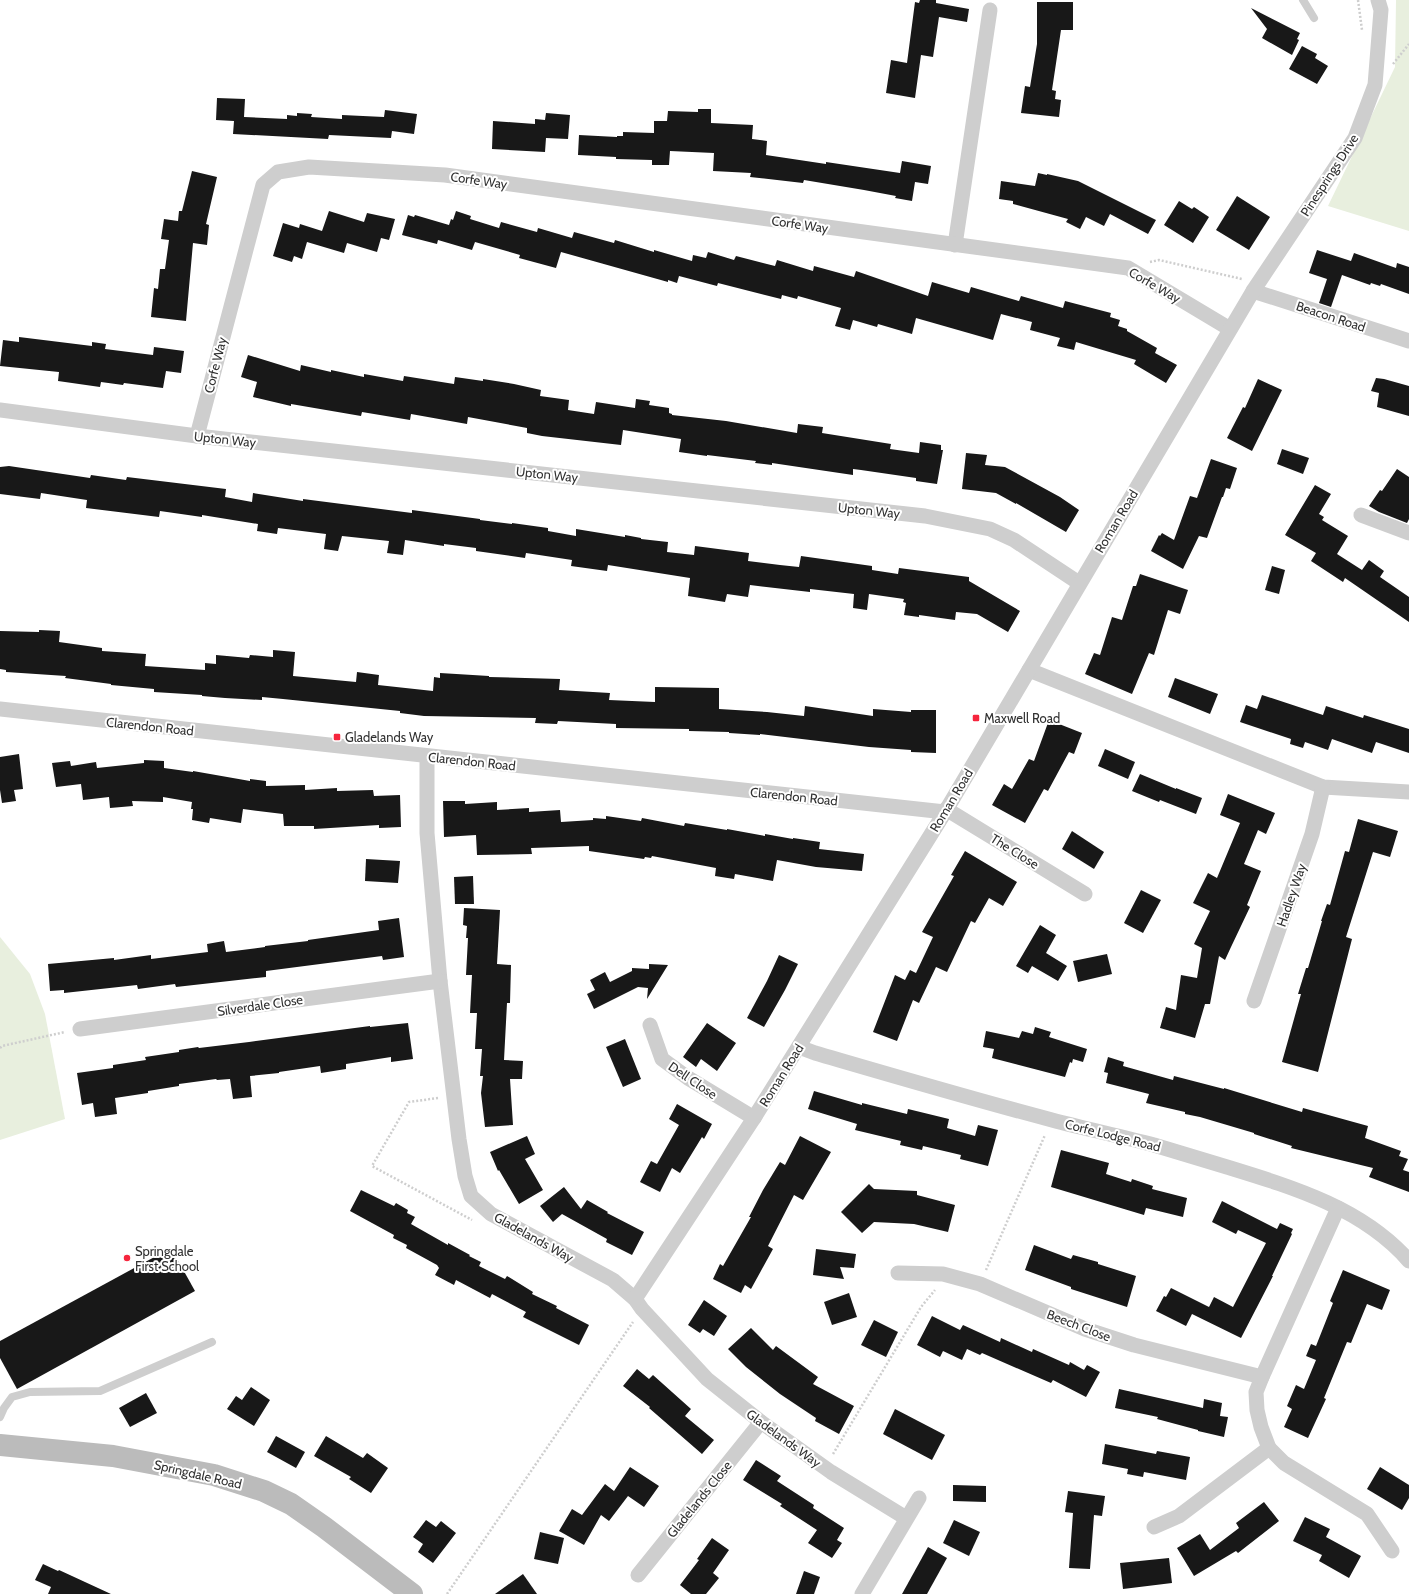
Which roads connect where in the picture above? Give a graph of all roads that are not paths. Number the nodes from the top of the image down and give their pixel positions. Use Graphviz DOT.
graph roads {
  1 [pos="1303,0"];
  2 [pos="1378,0"];
  3 [pos="990,10"];
  4 [pos="1314,18"];
  5 [pos="955,245"];
  6 [pos="1256,287"];
  7 [pos="1230,329"];
  8 [pos="1409,341"];
  9 [pos="0,410"];
  10 [pos="197,436"];
  11 [pos="1361,515"];
  12 [pos="1409,533"];
  13 [pos="1079,583"];
  14 [pos="1029,670"];
  15 [pos="0,709"];
  16 [pos="427,756"];
  17 [pos="1323,787"];
  18 [pos="1409,792"];
  19 [pos="945,810"];
  20 [pos="1084,894"];
  21 [pos="440,981"];
  22 [pos="1254,1001"];
  23 [pos="650,1025"];
  24 [pos="80,1030"];
  25 [pos="799,1046"];
  26 [pos="754,1118"];
  27 [pos="1338,1208"];
  28 [pos="1409,1260"];
  29 [pos="898,1272"];
  30 [pos="638,1304"];
  31 [pos="212,1342"];
  32 [pos="1262,1377"];
  33 [pos="0,1417"];
  34 [pos="760,1422"];
  35 [pos="0,1445"];
  36 [pos="1268,1448"];
  37 [pos="918,1498"];
  38 [pos="906,1518"];
  39 [pos="1154,1527"];
  40 [pos="1392,1551"];
  41 [pos="638,1575"];
  42 [pos="412,1594"];
  43 [pos="862,1594"];
  1 -- 4 [label="lane"];
  2 -- 6 [label="street, Pinesprings Drive"];
  3 -- 5 [label="street"];
  5 -- 7 [label="street, Corfe Way"];
  5 -- 10 [label="street, Corfe Way"];
  6 -- 7 [label="street, Roman Road"];
  6 -- 8 [label="street, Beacon Road"];
  7 -- 13 [label="street, Roman Road"];
  9 -- 10 [label="street, Upton Way"];
  10 -- 13 [label="street, Upton Way"];
  11 -- 12 [label="street"];
  13 -- 14 [label="street, Roman Road"];
  14 -- 17 [label="street"];
  14 -- 19 [label="street, Roman Road"];
  15 -- 16 [label="street, Clarendon Road"];
  16 -- 19 [label="street, Clarendon Road"];
  16 -- 21 [label="street, Gladelands Way"];
  17 -- 18 [label="street"];
  17 -- 22 [label="street, Hadley Way"];
  19 -- 20 [label="street, The Close"];
  19 -- 25 [label="street, Roman Road"];
  21 -- 24 [label="street, Silverdale Close"];
  21 -- 30 [label="street, Gladelands Way"];
  23 -- 26 [label="street, Dell Close"];
  25 -- 26 [label="street, Roman Road"];
  25 -- 27 [label="street, Corfe Lodge Road"];
  26 -- 30 [label="street, Roman Road"];
  27 -- 28 [label="street, Corfe Lodge Road"];
  27 -- 32 [label="street"];
  29 -- 32 [label="street, Beech Close"];
  30 -- 34 [label="street, Gladelands Way"];
  31 -- 33 [label="lane"];
  32 -- 36 [label="street"];
  34 -- 38 [label="street, Gladelands Way"];
  34 -- 41 [label="street, Gladelands Close"];
  35 -- 42 [label="street, Springdale Road"];
  36 -- 39 [label="street"];
  36 -- 40 [label="street"];
  37 -- 38 [label="street"];
  38 -- 43 [label="street"];
}
